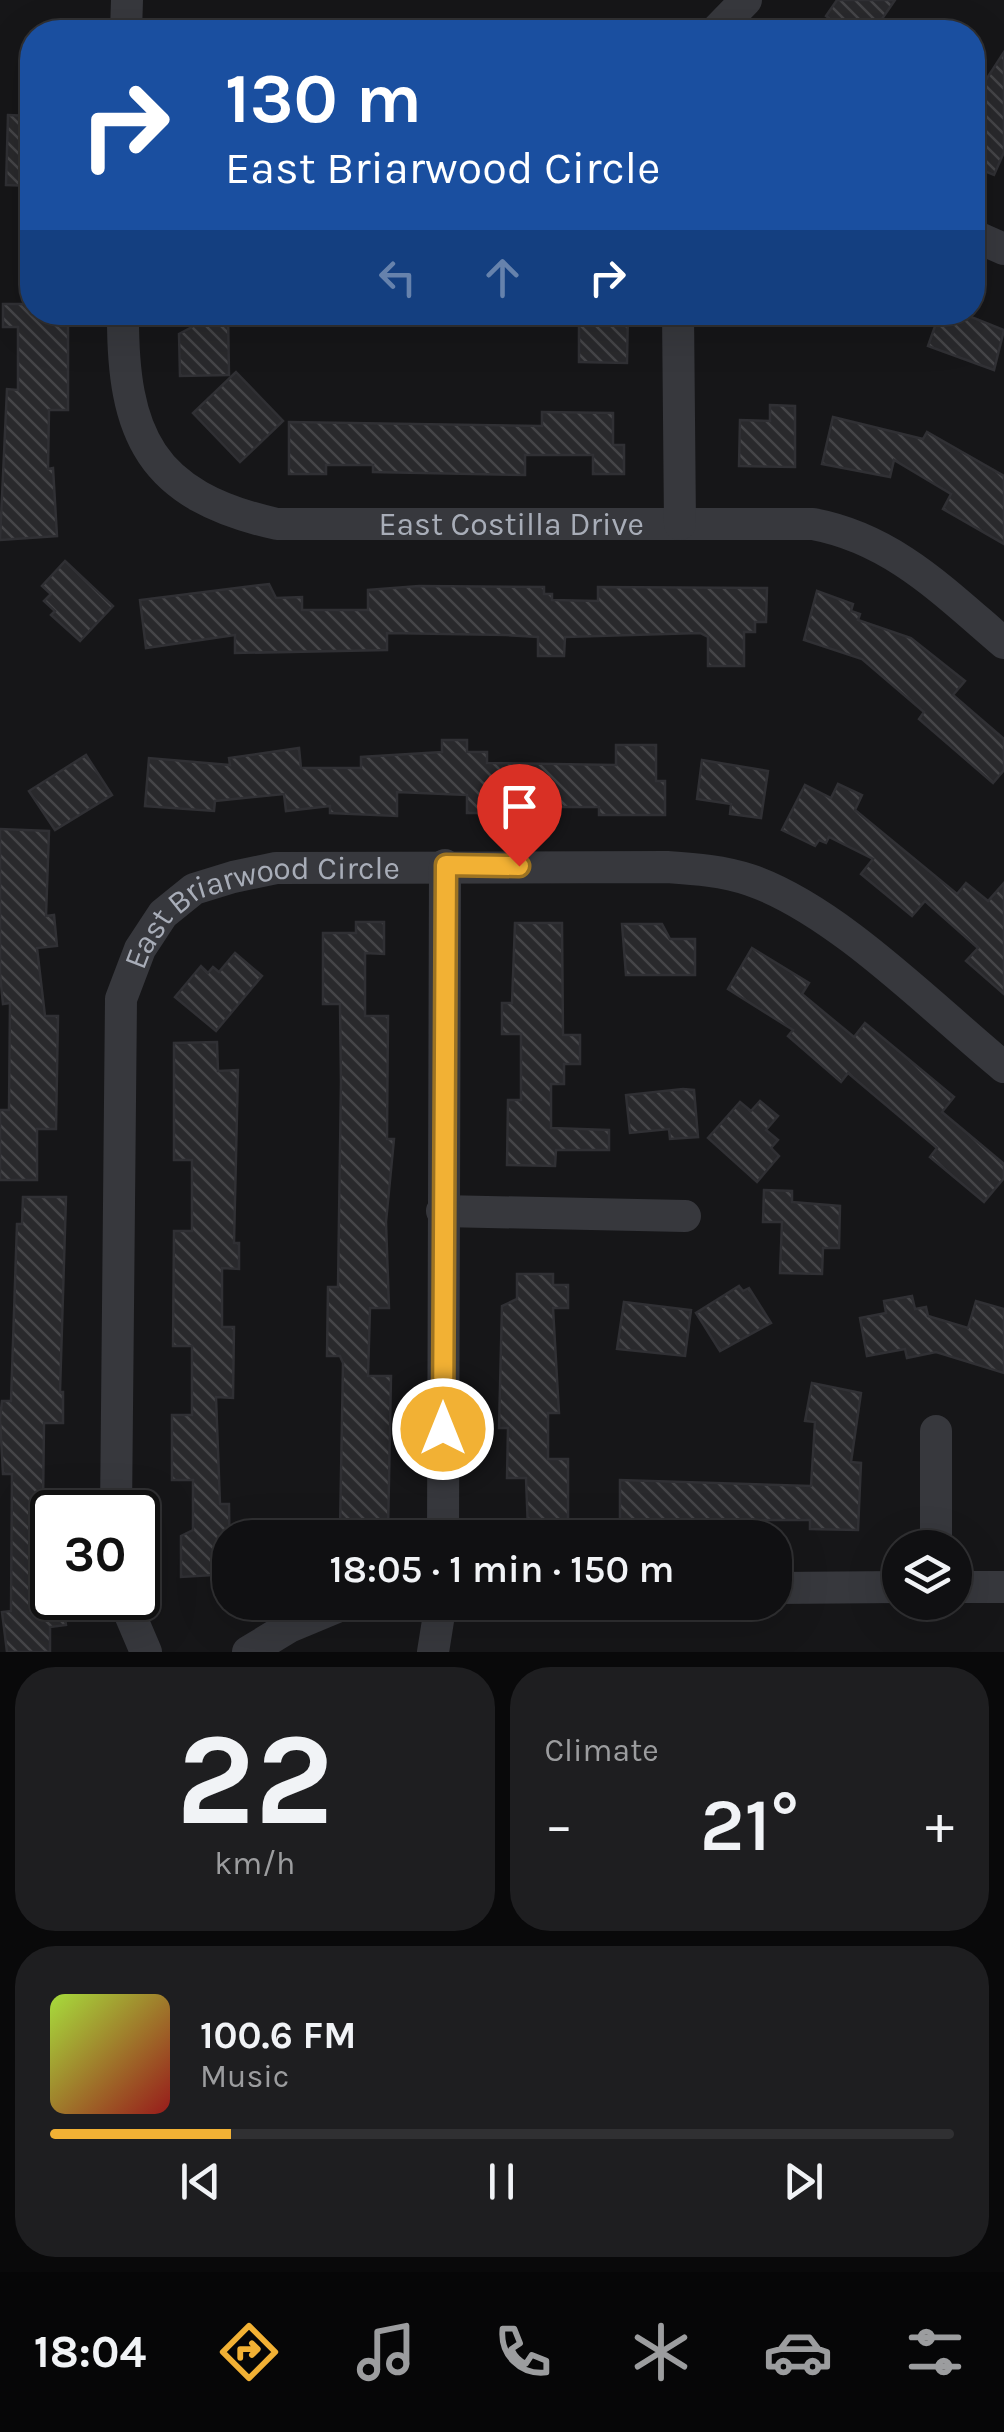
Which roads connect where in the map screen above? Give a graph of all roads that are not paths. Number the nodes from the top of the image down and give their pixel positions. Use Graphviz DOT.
graph roads {
  1 [pos="746,0"];
  2 [pos="726,20"];
  3 [pos="123,325"];
  4 [pos="678,325"];
  5 [pos="680,524"];
  6 [pos="1004,643"];
  7 [pos="446,865"];
  8 [pos="1004,1067"];
  9 [pos="442,1211"];
  10 [pos="685,1216"];
  11 [pos="936,1431"];
  12 [pos="116,1490"];
  13 [pos="443,1520"];
  14 [pos="936,1530"];
  15 [pos="1004,1586"];
  16 [pos="882,1587"];
  17 [pos="972,1587"];
  18 [pos="792,1588"];
  19 [pos="132,1620"];
  20 [pos="305,1620"];
  21 [pos="438,1620"];
  22 [pos="146,1652"];
  23 [pos="248,1652"];
  24 [pos="433,1652"];
  1 -- 2 [label="street"];
  3 -- 5 [label="street, East Costilla Drive"];
  4 -- 5 [label="street"];
  5 -- 6 [label="street, East Costilla Drive"];
  7 -- 8 [label="street, East Briarwood Circle"];
  7 -- 9 [label="street"];
  7 -- 12 [label="street, East Briarwood Circle"];
  9 -- 10 [label="street"];
  9 -- 13 [label="street"];
  11 -- 14 [label="street"];
  15 -- 17 [label="street"];
  16 -- 18 [label="street"];
  19 -- 22 [label="street"];
  20 -- 23 [label="street"];
  21 -- 24 [label="street"];
}
